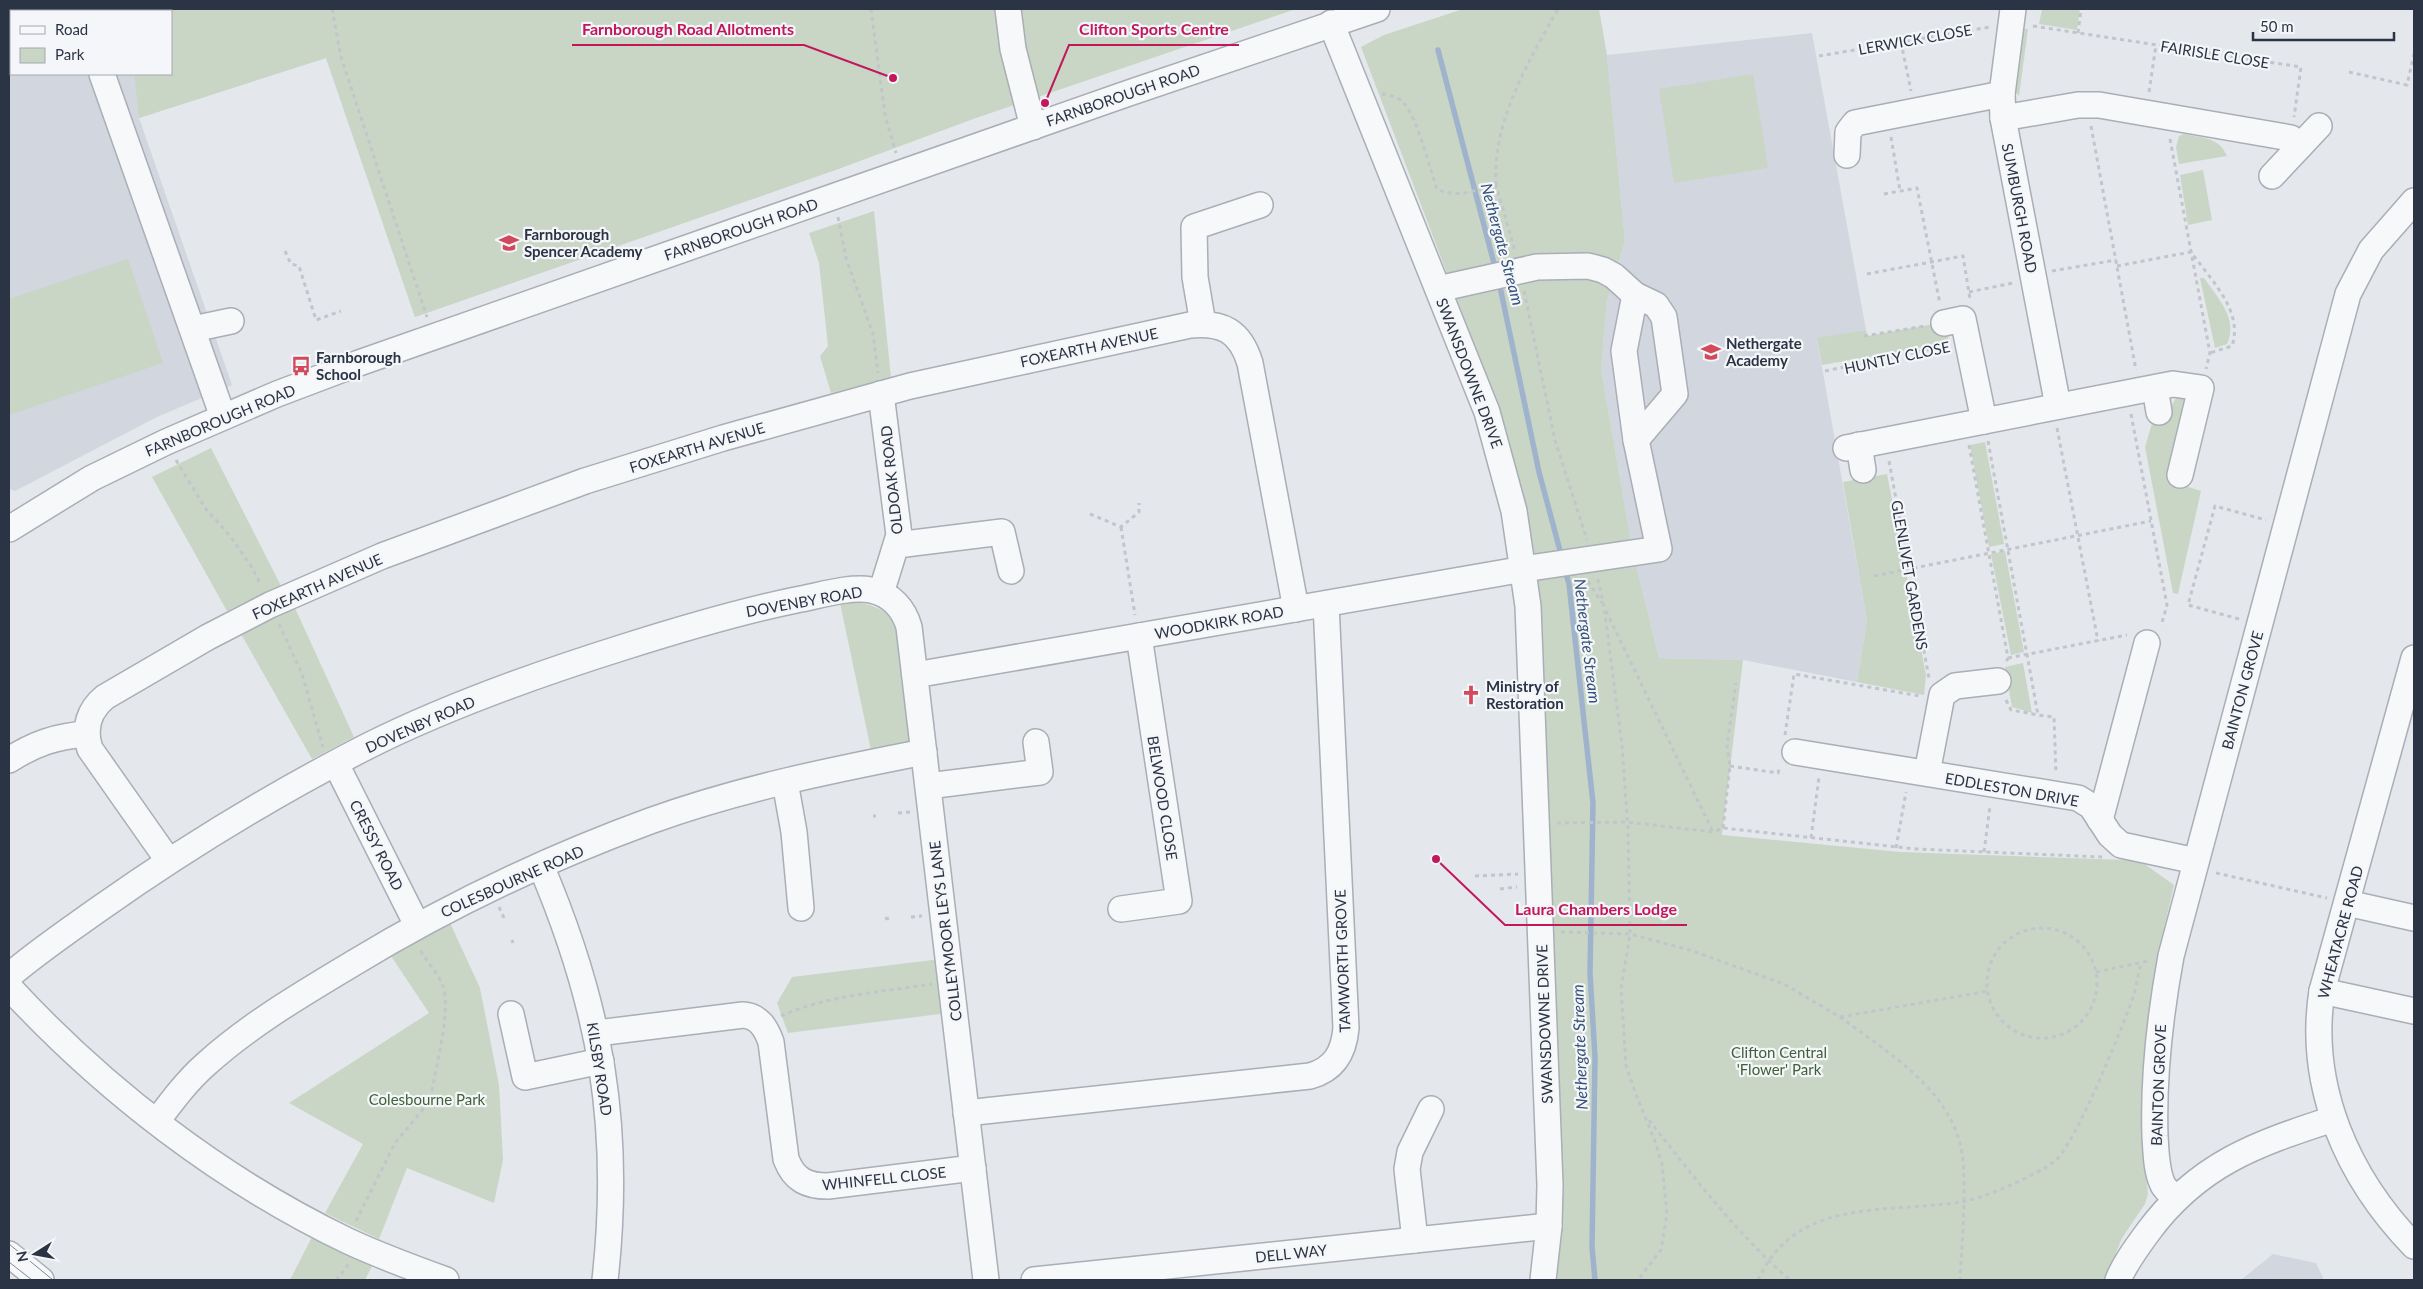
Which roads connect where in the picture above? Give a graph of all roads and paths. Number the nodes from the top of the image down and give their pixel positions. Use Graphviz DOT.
graph roads {
  1 [pos="332,9"];
  2 [pos="871,9"];
  3 [pos="1008,9"];
  4 [pos="1377,9"];
  5 [pos="1558,9"];
  6 [pos="2081,9"];
  7 [pos="2012,16"];
  8 [pos="1331,23"];
  9 [pos="2078,33"];
  10 [pos="1901,42"];
  11 [pos="2156,45"];
  12 [pos="2414,54"];
  13 [pos="1819,56"];
  14 [pos="2349,72"];
  15 [pos="102,75"];
  16 [pos="1358,90"];
  17 [pos="2087,104"];
  18 [pos="2003,106"];
  19 [pos="1915,111"];
  20 [pos="2156,115"];
  21 [pos="1888,117"];
  22 [pos="2320,126"];
  23 [pos="1033,127"];
  24 [pos="2296,142"];
  25 [pos="1847,156"];
  26 [pos="904,172"];
  27 [pos="2272,176"];
  28 [pos="1496,186"];
  29 [pos="1900,192"];
  30 [pos="1884,194"];
  31 [pos="2414,202"];
  32 [pos="1260,205"];
  33 [pos="838,217"];
  34 [pos="285,251"];
  35 [pos="2191,252"];
  36 [pos="2116,260"];
  37 [pos="1932,262"];
  38 [pos="2117,266"];
  39 [pos="1515,271"];
  40 [pos="1867,274"];
  41 [pos="2033,277"];
  42 [pos="1438,289"];
  43 [pos="1969,292"];
  44 [pos="1635,295"];
  45 [pos="341,311"];
  46 [pos="427,318"];
  47 [pos="231,321"];
  48 [pos="1203,324"];
  49 [pos="1958,328"];
  50 [pos="193,329"];
  51 [pos="1864,336"];
  52 [pos="2210,353"];
  53 [pos="1825,372"];
  54 [pos="2201,388"];
  55 [pos="2141,390"];
  56 [pos="881,394"];
  57 [pos="2056,407"];
  58 [pos="2159,412"];
  59 [pos="223,417"];
  60 [pos="1974,423"];
  61 [pos="1636,440"];
  62 [pos="1885,440"];
  63 [pos="176,460"];
  64 [pos="1863,470"];
  65 [pos="2180,475"];
  66 [pos="1139,503"];
  67 [pos="1090,514"];
  68 [pos="2151,522"];
  69 [pos="2286,525"];
  70 [pos="1121,527"];
  71 [pos="9,530"];
  72 [pos="2078,536"];
  73 [pos="897,545"];
  74 [pos="2008,550"];
  75 [pos="1989,553"];
  76 [pos="1575,562"];
  77 [pos="1909,569"];
  78 [pos="1524,570"];
  79 [pos="1010,571"];
  80 [pos="1874,576"];
  81 [pos="264,591"];
  82 [pos="881,593"];
  83 [pos="1326,604"];
  84 [pos="1604,607"];
  85 [pos="1296,609"];
  86 [pos="276,617"];
  87 [pos="2259,624"];
  88 [pos="1139,636"];
  89 [pos="2140,639"];
  90 [pos="2098,641"];
  91 [pos="2027,654"];
  92 [pos="2414,658"];
  93 [pos="915,675"];
  94 [pos="1929,679"];
  95 [pos="1998,681"];
  96 [pos="1736,683"];
  97 [pos="1934,700"];
  98 [pos="2038,714"];
  99 [pos="87,734"];
  100 [pos="1036,742"];
  101 [pos="924,752"];
  102 [pos="1799,755"];
  103 [pos="9,760"];
  104 [pos="332,766"];
  105 [pos="1730,766"];
  106 [pos="1918,772"];
  107 [pos="785,782"];
  108 [pos="1992,784"];
  109 [pos="928,786"];
  110 [pos="2056,794"];
  111 [pos="2100,820"];
  112 [pos="1582,822"];
  113 [pos="1627,822"];
  114 [pos="1722,828"];
  115 [pos="1713,832"];
  116 [pos="1811,838"];
  117 [pos="2122,845"];
  118 [pos="1896,848"];
  119 [pos="1984,852"];
  120 [pos="168,860"];
  121 [pos="2195,865"];
  122 [pos="541,866"];
  123 [pos="1528,874"];
  124 [pos="1475,876"];
  125 [pos="1500,889"];
  126 [pos="2347,903"];
  127 [pos="800,908"];
  128 [pos="1121,909"];
  129 [pos="2414,918"];
  130 [pos="412,928"];
  131 [pos="1582,933"];
  132 [pos="1630,934"];
  133 [pos="2171,956"];
  134 [pos="2141,962"];
  135 [pos="2096,972"];
  136 [pos="9,976"];
  137 [pos="951,982"];
  138 [pos="9,988"];
  139 [pos="1988,991"];
  140 [pos="2322,991"];
  141 [pos="2414,1011"];
  142 [pos="511,1014"];
  143 [pos="1840,1017"];
  144 [pos="764,1027"];
  145 [pos="597,1033"];
  146 [pos="601,1061"];
  147 [pos="1431,1110"];
  148 [pos="966,1113"];
  149 [pos="1647,1118"];
  150 [pos="2333,1119"];
  151 [pos="157,1121"];
  152 [pos="973,1168"];
  153 [pos="2176,1199"];
  154 [pos="1963,1202"];
  155 [pos="1549,1226"];
  156 [pos="352,1230"];
  157 [pos="1415,1240"];
  158 [pos="2414,1246"];
  159 [pos="11,1261"];
  160 [pos="350,1262"];
  161 [pos="1769,1262"];
  162 [pos="1240,1270"];
  163 [pos="1073,1278"];
  164 [pos="41,1280"];
  165 [pos="336,1280"];
  166 [pos="446,1280"];
  167 [pos="605,1280"];
  168 [pos="986,1280"];
  169 [pos="1034,1280"];
  170 [pos="1543,1280"];
  171 [pos="1638,1280"];
  172 [pos="1758,1280"];
  173 [pos="1790,1280"];
  174 [pos="1960,1280"];
  175 [pos="2118,1280"];
  1 -- 46 [label="path"];
  2 -- 26 [label="path"];
  3 -- 23 [label="street"];
  4 -- 8 [label="street, FARNBOROUGH ROAD"];
  5 -- 28 [label="path"];
  6 -- 9 [label="path"];
  7 -- 9 [label="path, FAIRISLE CLOSE"];
  7 -- 10 [label="path, LERWICK CLOSE"];
  7 -- 18 [label="street, SUMBURGH ROAD"];
  8 -- 16 [label="street, SWANSDOWNE DRIVE"];
  8 -- 23 [label="street, FARNBOROUGH ROAD"];
  9 -- 11 [label="path, FAIRISLE CLOSE"];
  10 -- 13 [label="path, LERWICK CLOSE"];
  10 -- 19 [label="path"];
  11 -- 20 [label="path"];
  11 -- 24 [label="path, FAIRISLE CLOSE"];
  12 -- 14 [label="path"];
  15 -- 50 [label="street"];
  16 -- 28 [label="path"];
  16 -- 42 [label="street, SWANSDOWNE DRIVE"];
  17 -- 18 [label="street"];
  17 -- 20 [label="street"];
  17 -- 36 [label="path"];
  18 -- 19 [label="street"];
  18 -- 41 [label="street, SUMBURGH ROAD"];
  19 -- 21 [label="street"];
  20 -- 24 [label="street"];
  20 -- 35 [label="path"];
  21 -- 25 [label="street"];
  21 -- 29 [label="path"];
  22 -- 24 [label="street"];
  23 -- 26 [label="street, FARNBOROUGH ROAD"];
  24 -- 27 [label="street"];
  26 -- 59 [label="street, FARNBOROUGH ROAD"];
  28 -- 39 [label="path"];
  29 -- 30 [label="path"];
  29 -- 37 [label="path"];
  31 -- 69 [label="street, BAINTON GROVE"];
  32 -- 48 [label="street"];
  33 -- 56 [label="path"];
  34 -- 45 [label="path"];
  35 -- 38 [label="path"];
  35 -- 52 [label="path"];
  35 -- 52 [label="path"];
  36 -- 38 [label="path"];
  36 -- 41 [label="path"];
  37 -- 40 [label="path"];
  37 -- 43 [label="path"];
  37 -- 49 [label="path"];
  38 -- 55 [label="path"];
  39 -- 42 [label="street"];
  39 -- 44 [label="street"];
  39 -- 76 [label="path"];
  41 -- 43 [label="path"];
  41 -- 57 [label="street, SUMBURGH ROAD"];
  42 -- 78 [label="street, SWANSDOWNE DRIVE"];
  43 -- 49 [label="path"];
  44 -- 61 [label="street"];
  44 -- 61 [label="street"];
  47 -- 50 [label="street"];
  48 -- 56 [label="street, FOXEARTH AVENUE"];
  48 -- 85 [label="street, FOXEARTH AVENUE"];
  49 -- 51 [label="path, HUNTLY CLOSE"];
  49 -- 53 [label="path, HUNTLY CLOSE"];
  49 -- 60 [label="street, HUNTLY CLOSE"];
  50 -- 59 [label="street"];
  52 -- 54 [label="path"];
  54 -- 55 [label="street"];
  54 -- 65 [label="street"];
  55 -- 57 [label="street"];
  55 -- 58 [label="street"];
  55 -- 68 [label="path"];
  56 -- 73 [label="street, OLDOAK ROAD"];
  56 -- 99 [label="street, FOXEARTH AVENUE"];
  57 -- 60 [label="street"];
  57 -- 72 [label="path"];
  59 -- 71 [label="street, FARNBOROUGH ROAD"];
  60 -- 62 [label="street"];
  60 -- 74 [label="path"];
  60 -- 75 [label="path"];
  61 -- 76 [label="street, WOODKIRK ROAD"];
  62 -- 64 [label="street"];
  62 -- 77 [label="path, GLENLIVET GARDENS"];
  63 -- 81 [label="path"];
  66 -- 70 [label="path"];
  67 -- 70 [label="path"];
  68 -- 72 [label="path"];
  68 -- 89 [label="path"];
  69 -- 87 [label="street, BAINTON GROVE"];
  69 -- 87 [label="path"];
  70 -- 88 [label="path"];
  72 -- 74 [label="path"];
  72 -- 90 [label="path"];
  73 -- 79 [label="street"];
  73 -- 82 [label="street, OLDOAK ROAD"];
  74 -- 75 [label="path"];
  74 -- 91 [label="path"];
  75 -- 77 [label="path"];
  75 -- 91 [label="path"];
  76 -- 78 [label="street, WOODKIRK ROAD"];
  76 -- 84 [label="path"];
  76 -- 84 [label="path"];
  77 -- 80 [label="path"];
  77 -- 94 [label="path, GLENLIVET GARDENS"];
  78 -- 83 [label="street, WOODKIRK ROAD"];
  78 -- 123 [label="street, SWANSDOWNE DRIVE"];
  82 -- 93 [label="street, COLLEYMOOR LEYS LANE"];
  82 -- 104 [label="street, DOVENBY ROAD"];
  83 -- 85 [label="street, WOODKIRK ROAD"];
  83 -- 148 [label="street, TAMWORTH GROVE"];
  84 -- 113 [label="path"];
  84 -- 115 [label="path"];
  85 -- 88 [label="street, WOODKIRK ROAD"];
  86 -- 104 [label="path"];
  87 -- 121 [label="street, BAINTON GROVE"];
  88 -- 93 [label="street, WOODKIRK ROAD"];
  88 -- 128 [label="street, BELWOOD CLOSE"];
  89 -- 90 [label="path"];
  89 -- 111 [label="street"];
  90 -- 91 [label="path"];
  91 -- 98 [label="path"];
  92 -- 126 [label="street, WHEATACRE ROAD"];
  93 -- 101 [label="street, COLLEYMOOR LEYS LANE"];
  95 -- 97 [label="street"];
  95 -- 98 [label="path"];
  96 -- 105 [label="path"];
  97 -- 102 [label="path"];
  97 -- 106 [label="street"];
  98 -- 110 [label="path"];
  99 -- 103 [label="street"];
  99 -- 120 [label="street"];
  100 -- 109 [label="street"];
  101 -- 107 [label="street, COLESBOURNE ROAD"];
  101 -- 109 [label="street, COLLEYMOOR LEYS LANE"];
  102 -- 105 [label="path"];
  102 -- 106 [label="street, EDDLESTON DRIVE"];
  102 -- 116 [label="path"];
  104 -- 120 [label="street, DOVENBY ROAD"];
  104 -- 130 [label="street, CRESSY ROAD"];
  105 -- 114 [label="path"];
  106 -- 108 [label="street, EDDLESTON DRIVE"];
  106 -- 118 [label="path"];
  107 -- 122 [label="street, COLESBOURNE ROAD"];
  107 -- 127 [label="street"];
  108 -- 110 [label="street, EDDLESTON DRIVE"];
  108 -- 119 [label="path"];
  109 -- 137 [label="street, COLLEYMOOR LEYS LANE"];
  110 -- 111 [label="street, EDDLESTON DRIVE"];
  111 -- 117 [label="street, EDDLESTON DRIVE"];
  112 -- 113 [label="path"];
  113 -- 115 [label="path"];
  113 -- 132 [label="path"];
  114 -- 115 [label="path"];
  114 -- 116 [label="path"];
  116 -- 118 [label="path"];
  117 -- 119 [label="path"];
  117 -- 121 [label="street"];
  118 -- 119 [label="path"];
  120 -- 136 [label="street, DOVENBY ROAD"];
  121 -- 126 [label="path"];
  121 -- 133 [label="street, BAINTON GROVE"];
  122 -- 130 [label="street, COLESBOURNE ROAD"];
  122 -- 145 [label="street, KILSBY ROAD"];
  123 -- 124 [label="path"];
  123 -- 125 [label="path"];
  123 -- 155 [label="street, SWANSDOWNE DRIVE"];
  126 -- 129 [label="street"];
  126 -- 140 [label="street, WHEATACRE ROAD"];
  130 -- 151 [label="street, COLESBOURNE ROAD"];
  130 -- 156 [label="path"];
  131 -- 132 [label="path"];
  132 -- 143 [label="path"];
  132 -- 149 [label="path"];
  133 -- 134 [label="path"];
  133 -- 153 [label="street, BAINTON GROVE"];
  134 -- 135 [label="path"];
  134 -- 154 [label="path"];
  135 -- 139 [label="path"];
  135 -- 139 [label="path"];
  137 -- 144 [label="path"];
  137 -- 148 [label="street, COLLEYMOOR LEYS LANE"];
  138 -- 151 [label="street"];
  139 -- 143 [label="path"];
  140 -- 141 [label="street"];
  140 -- 150 [label="street, WHEATACRE ROAD"];
  142 -- 146 [label="street"];
  143 -- 154 [label="path"];
  144 -- 145 [label="street"];
  144 -- 152 [label="street, WHINFELL CLOSE"];
  145 -- 146 [label="street, KILSBY ROAD"];
  146 -- 167 [label="street, KILSBY ROAD"];
  147 -- 157 [label="street"];
  148 -- 152 [label="street, COLLEYMOOR LEYS LANE"];
  149 -- 161 [label="path"];
  149 -- 171 [label="path"];
  150 -- 153 [label="street"];
  150 -- 158 [label="street, WHEATACRE ROAD"];
  151 -- 166 [label="street"];
  152 -- 168 [label="street, COLLEYMOOR LEYS LANE"];
  153 -- 175 [label="street"];
  154 -- 161 [label="path"];
  154 -- 174 [label="path"];
  155 -- 157 [label="street, DELL WAY"];
  155 -- 170 [label="street, SWANSDOWNE DRIVE"];
  157 -- 162 [label="street, DELL WAY"];
  159 -- 164 [label="street"];
  160 -- 165 [label="path"];
  161 -- 172 [label="path"];
  161 -- 173 [label="path"];
  162 -- 163 [label="street, DELL WAY"];
  163 -- 169 [label="street, DELL WAY"];
}
